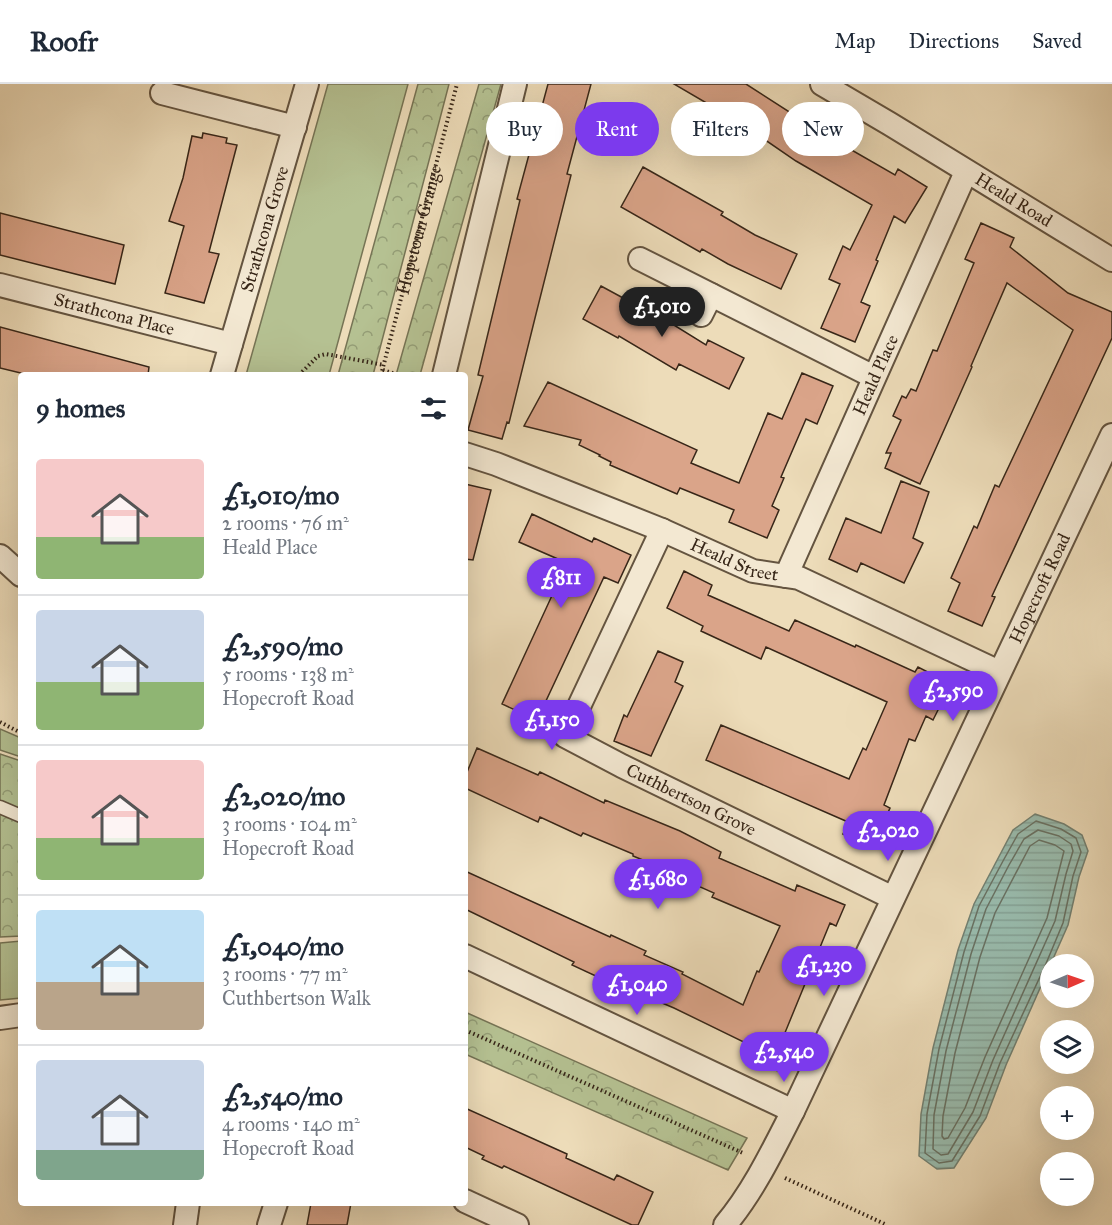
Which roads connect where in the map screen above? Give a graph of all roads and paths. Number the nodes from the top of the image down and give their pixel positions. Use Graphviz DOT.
graph roads {
  1 [pos="307,84"];
  2 [pos="457,84"];
  3 [pos="515,84"];
  4 [pos="822,84"];
  5 [pos="162,93"];
  6 [pos="295,127"];
  7 [pos="966,172"];
  8 [pos="640,259"];
  9 [pos="1112,260"];
  10 [pos="0,285"];
  11 [pos="231,344"];
  12 [pos="382,370"];
  13 [pos="223,372"];
  14 [pos="302,372"];
  15 [pos="445,372"];
  16 [pos="874,377"];
  17 [pos="1112,435"];
  18 [pos="468,455"];
  19 [pos="662,530"];
  20 [pos="0,556"];
  21 [pos="18,572"];
  22 [pos="786,576"];
  23 [pos="999,672"];
  24 [pos="0,722"];
  25 [pos="18,731"];
  26 [pos="0,807"];
  27 [pos="18,815"];
  28 [pos="893,898"];
  29 [pos="468,957"];
  30 [pos="18,1016"];
  31 [pos="0,1018"];
  32 [pos="468,1031"];
  33 [pos="793,1111"];
  34 [pos="772,1169"];
  35 [pos="468,1203"];
  36 [pos="188,1206"];
  37 [pos="275,1206"];
  38 [pos="493,1220"];
  39 [pos="185,1225"];
  40 [pos="269,1225"];
  41 [pos="517,1225"];
  42 [pos="725,1225"];
  43 [pos="887,1225"];
  1 -- 6 [label="street, Strathcona Grove"];
  2 -- 12 [label="path, Hopetoun Grange"];
  3 -- 15 [label="street"];
  4 -- 7 [label="street, Heald Road"];
  5 -- 6 [label="street"];
  6 -- 11 [label="street, Strathcona Grove"];
  7 -- 9 [label="street, Heald Road"];
  7 -- 16 [label="street, Heald Place"];
  8 -- 16 [label="street"];
  10 -- 11 [label="street, Strathcona Place"];
  11 -- 13 [label="street, Strathcona Grove"];
  12 -- 14 [label="path"];
  16 -- 22 [label="street, Heald Place"];
  17 -- 23 [label="street, Hopecroft Road"];
  18 -- 19 [label="street, Heald Street"];
  19 -- 22 [label="street, Heald Street"];
  19 -- 28 [label="street, Cuthbertson Grove"];
  20 -- 21 [label="street"];
  22 -- 23 [label="street, Heald Street"];
  23 -- 28 [label="street, Hopecroft Road"];
  24 -- 25 [label="path"];
  26 -- 27 [label="lane"];
  28 -- 33 [label="street, Hopecroft Road"];
  29 -- 33 [label="street"];
  30 -- 31 [label="street"];
  32 -- 34 [label="path"];
  33 -- 34 [label="street, Hopecroft Road"];
  34 -- 42 [label="street, Hopecroft Road"];
  34 -- 43 [label="path"];
  35 -- 38 [label="street"];
  36 -- 39 [label="street"];
  37 -- 40 [label="street"];
  38 -- 41 [label="street"];
}
